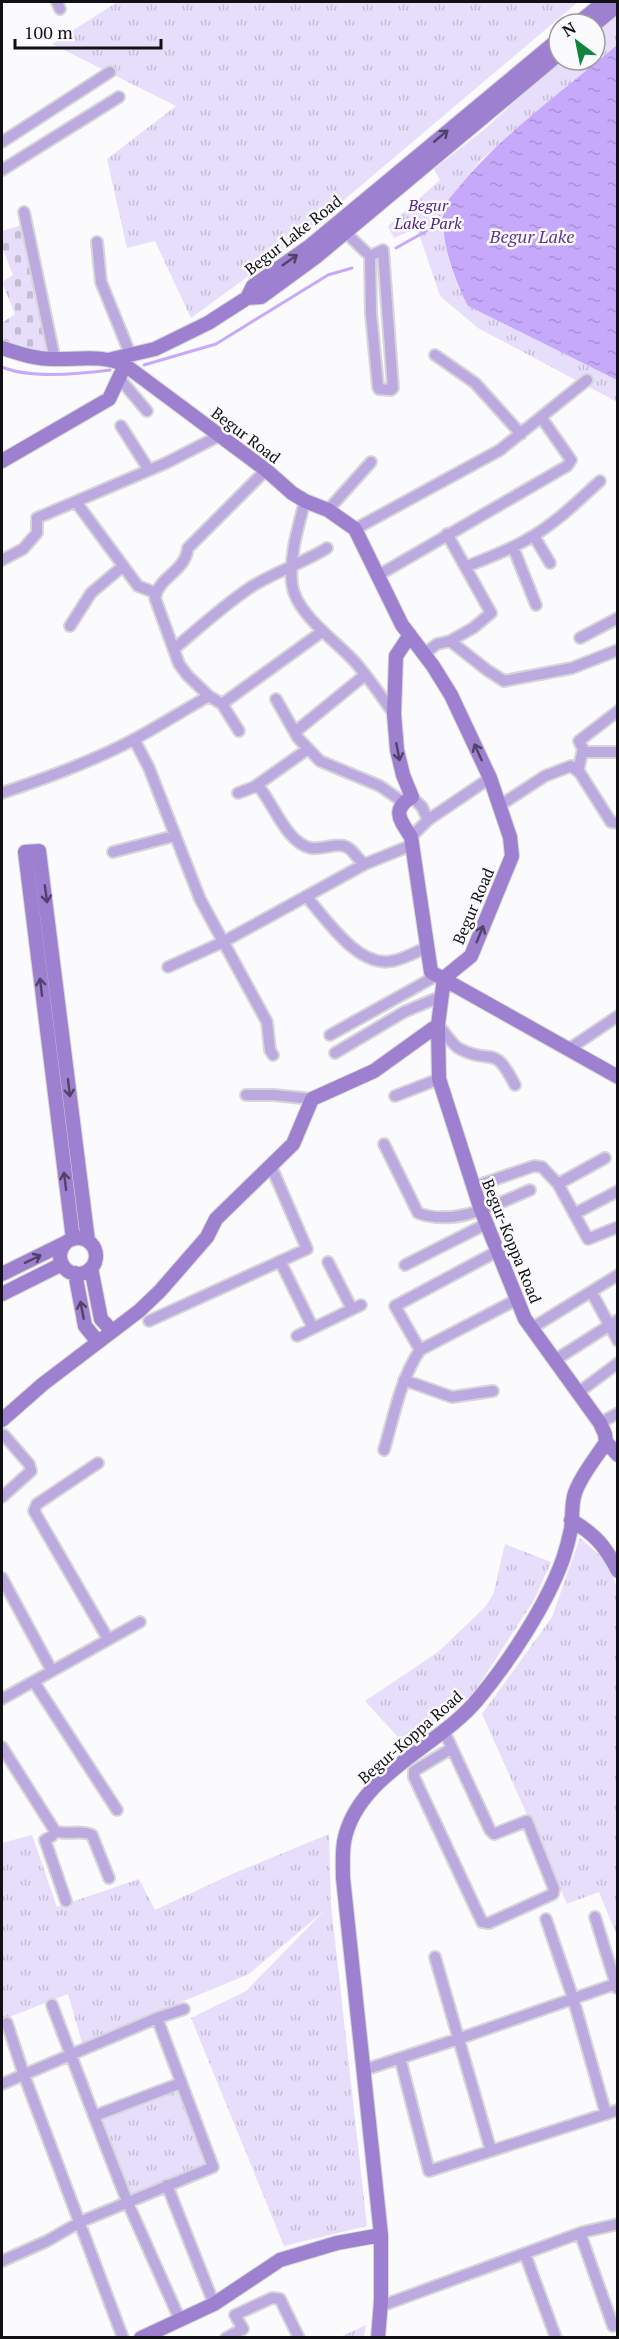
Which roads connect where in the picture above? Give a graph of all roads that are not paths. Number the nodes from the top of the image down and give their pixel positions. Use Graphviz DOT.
graph roads {
  1 [pos="604,2"];
  2 [pos="592,12"];
  3 [pos="547,50"];
  4 [pos="547,62"];
  5 [pos="110,72"];
  6 [pos="501,94"];
  7 [pos="118,97"];
  8 [pos="2,142"];
  9 [pos="2,170"];
  10 [pos="364,207"];
  11 [pos="24,212"];
  12 [pos="345,232"];
  13 [pos="97,242"];
  14 [pos="369,256"];
  15 [pos="247,298"];
  16 [pos="2,348"];
  17 [pos="435,355"];
  18 [pos="55,360"];
  19 [pos="128,360"];
  20 [pos="120,379"];
  21 [pos="587,380"];
  22 [pos="147,411"];
  23 [pos="541,417"];
  24 [pos="121,426"];
  25 [pos="521,434"];
  26 [pos="219,436"];
  27 [pos="2,461"];
  28 [pos="371,462"];
  29 [pos="149,470"];
  30 [pos="266,470"];
  31 [pos="600,482"];
  32 [pos="304,501"];
  33 [pos="76,502"];
  34 [pos="328,510"];
  35 [pos="355,529"];
  36 [pos="447,534"];
  37 [pos="534,536"];
  38 [pos="513,547"];
  39 [pos="327,548"];
  40 [pos="2,560"];
  41 [pos="550,562"];
  42 [pos="123,566"];
  43 [pos="465,567"];
  44 [pos="293,568"];
  45 [pos="377,576"];
  46 [pos="156,593"];
  47 [pos="536,605"];
  48 [pos="618,618"];
  49 [pos="70,626"];
  50 [pos="323,632"];
  51 [pos="410,635"];
  52 [pos="580,638"];
  53 [pos="450,641"];
  54 [pos="174,649"];
  55 [pos="618,650"];
  56 [pos="424,654"];
  57 [pos="365,675"];
  58 [pos="209,696"];
  59 [pos="276,699"];
  60 [pos="222,704"];
  61 [pos="618,711"];
  62 [pos="394,714"];
  63 [pos="239,731"];
  64 [pos="295,732"];
  65 [pos="134,740"];
  66 [pos="308,749"];
  67 [pos="583,752"];
  68 [pos="618,752"];
  69 [pos="578,771"];
  70 [pos="490,778"];
  71 [pos="254,787"];
  72 [pos="238,793"];
  73 [pos="2,794"];
  74 [pos="408,799"];
  75 [pos="499,806"];
  76 [pos="428,820"];
  77 [pos="618,823"];
  78 [pos="174,836"];
  79 [pos="412,841"];
  80 [pos="113,852"];
  81 [pos="365,864"];
  82 [pos="306,896"];
  83 [pos="223,942"];
  84 [pos="427,947"];
  85 [pos="168,967"];
  86 [pos="440,977"];
  87 [pos="442,996"];
  88 [pos="618,1016"];
  89 [pos="438,1025"];
  90 [pos="330,1035"];
  91 [pos="569,1049"];
  92 [pos="335,1053"];
  93 [pos="273,1055"];
  94 [pos="618,1077"];
  95 [pos="439,1079"];
  96 [pos="515,1085"];
  97 [pos="246,1095"];
  98 [pos="395,1096"];
  99 [pos="312,1099"];
  100 [pos="384,1144"];
  101 [pos="605,1158"];
  102 [pos="271,1166"];
  103 [pos="558,1185"];
  104 [pos="472,1187"];
  105 [pos="530,1190"];
  106 [pos="618,1191"];
  107 [pos="481,1210"];
  108 [pos="574,1214"];
  109 [pos="486,1224"];
  110 [pos="618,1227"];
  111 [pos="69,1241"];
  112 [pos="88,1241"];
  113 [pos="496,1252"];
  114 [pos="280,1261"];
  115 [pos="328,1262"];
  116 [pos="62,1264"];
  117 [pos="405,1265"];
  118 [pos="91,1268"];
  119 [pos="75,1273"];
  120 [pos="2,1274"];
  121 [pos="618,1275"];
  122 [pos="592,1293"];
  123 [pos="2,1294"];
  124 [pos="516,1300"];
  125 [pos="149,1321"];
  126 [pos="613,1322"];
  127 [pos="313,1328"];
  128 [pos="532,1328"];
  129 [pos="112,1331"];
  130 [pos="297,1336"];
  131 [pos="618,1341"];
  132 [pos="98,1342"];
  133 [pos="420,1350"];
  134 [pos="555,1360"];
  135 [pos="618,1363"];
  136 [pos="404,1380"];
  137 [pos="493,1391"];
  138 [pos="579,1392"];
  139 [pos="618,1413"];
  140 [pos="2,1420"];
  141 [pos="600,1423"];
  142 [pos="2,1436"];
  143 [pos="606,1442"];
  144 [pos="384,1450"];
  145 [pos="618,1455"];
  146 [pos="98,1464"];
  147 [pos="2,1497"];
  148 [pos="572,1520"];
  149 [pos="618,1571"];
  150 [pos="2,1578"];
  151 [pos="140,1622"];
  152 [pos="108,1639"];
  153 [pos="52,1671"];
  154 [pos="34,1682"];
  155 [pos="2,1699"];
  156 [pos="444,1731"];
  157 [pos="2,1747"];
  158 [pos="452,1748"];
  159 [pos="117,1810"];
  160 [pos="55,1831"];
  161 [pos="109,1878"];
  162 [pos="66,1901"];
  163 [pos="595,1917"];
  164 [pos="546,1919"];
  165 [pos="435,1957"];
  166 [pos="617,1985"];
  167 [pos="573,1998"];
  168 [pos="52,2005"];
  169 [pos="184,2009"];
  170 [pos="158,2018"];
  171 [pos="7,2023"];
  172 [pos="458,2039"];
  173 [pos="70,2055"];
  174 [pos="400,2058"];
  175 [pos="364,2070"];
  176 [pos="24,2074"];
  177 [pos="181,2083"];
  178 [pos="2,2084"];
  179 [pos="618,2110"];
  180 [pos="606,2114"];
  181 [pos="94,2116"];
  182 [pos="491,2151"];
  183 [pos="167,2185"];
  184 [pos="127,2201"];
  185 [pos="80,2222"];
  186 [pos="618,2224"];
  187 [pos="580,2234"];
  188 [pos="381,2235"];
  189 [pos="525,2254"];
  190 [pos="2,2261"];
  191 [pos="235,2291"];
  192 [pos="214,2304"];
  193 [pos="381,2306"];
  194 [pos="246,2310"];
  195 [pos="180,2320"];
  196 [pos="613,2326"];
  197 [pos="123,2337"];
  198 [pos="141,2337"];
  199 [pos="226,2337"];
  200 [pos="300,2337"];
  201 [pos="378,2337"];
  202 [pos="556,2337"];
  1 -- 2 [label="main road"];
  3 -- 6 [label="main road, Begur Lake Road"];
  4 -- 6 [label="main road, Begur Lake Road"];
  5 -- 8 [label="street"];
  6 -- 10 [label="main road, Begur Lake Road"];
  7 -- 9 [label="street"];
  10 -- 12 [label="main road, Begur Lake Road"];
  15 -- 10 [label="main road, Begur Lake Road, one-way"];
  11 -- 18 [label="street"];
  12 -- 14 [label="street"];
  12 -- 15 [label="main road, Begur Lake Road"];
  13 -- 19 [label="street"];
  14 -- 14 [label="street"];
  15 -- 19 [label="main road"];
  16 -- 18 [label="main road, Begur Road"];
  17 -- 25 [label="street"];
  18 -- 19 [label="main road, Begur Road"];
  19 -- 20 [label="main road"];
  19 -- 26 [label="main road, Begur Road"];
  20 -- 22 [label="street"];
  20 -- 27 [label="main road"];
  21 -- 23 [label="street"];
  23 -- 25 [label="street"];
  23 -- 36 [label="street"];
  24 -- 29 [label="street"];
  25 -- 35 [label="street"];
  26 -- 29 [label="street"];
  26 -- 30 [label="main road, Begur Road"];
  28 -- 34 [label="street"];
  29 -- 33 [label="street"];
  30 -- 32 [label="main road, Begur Road"];
  30 -- 46 [label="street"];
  31 -- 37 [label="street"];
  32 -- 34 [label="main road, Begur Road"];
  32 -- 44 [label="street"];
  33 -- 40 [label="street"];
  33 -- 42 [label="street"];
  34 -- 35 [label="main road, Begur Road"];
  35 -- 45 [label="main road, Begur Road"];
  36 -- 43 [label="street"];
  36 -- 45 [label="street"];
  37 -- 38 [label="street"];
  37 -- 41 [label="street"];
  38 -- 43 [label="street"];
  38 -- 47 [label="street"];
  39 -- 44 [label="street"];
  42 -- 46 [label="street"];
  42 -- 49 [label="street"];
  43 -- 53 [label="street"];
  44 -- 50 [label="street"];
  44 -- 54 [label="street"];
  45 -- 51 [label="main road, Begur Road"];
  46 -- 54 [label="street"];
  48 -- 52 [label="street"];
  50 -- 57 [label="street"];
  50 -- 60 [label="street"];
  51 -- 56 [label="main road, Begur Road"];
  51 -- 62 [label="main road, Begur Road"];
  53 -- 55 [label="street"];
  53 -- 56 [label="street"];
  54 -- 58 [label="street"];
  70 -- 56 [label="main road, Begur Road, one-way"];
  57 -- 62 [label="street"];
  57 -- 64 [label="street"];
  58 -- 60 [label="street"];
  58 -- 65 [label="street"];
  59 -- 64 [label="street"];
  60 -- 63 [label="street"];
  61 -- 67 [label="street"];
  62 -- 74 [label="main road, Begur Road, one-way"];
  64 -- 66 [label="street"];
  65 -- 73 [label="street"];
  65 -- 78 [label="street"];
  66 -- 71 [label="street"];
  66 -- 74 [label="street"];
  67 -- 68 [label="street"];
  67 -- 69 [label="street"];
  69 -- 75 [label="street"];
  69 -- 77 [label="street"];
  70 -- 75 [label="main road, Begur Road"];
  70 -- 76 [label="street"];
  71 -- 72 [label="street"];
  71 -- 81 [label="street"];
  74 -- 76 [label="street"];
  74 -- 79 [label="main road, Begur Road"];
  86 -- 75 [label="main road, Begur Road, one-way"];
  76 -- 79 [label="street"];
  78 -- 80 [label="street"];
  78 -- 83 [label="street"];
  79 -- 81 [label="street"];
  79 -- 84 [label="main road, Begur Road"];
  81 -- 82 [label="street"];
  82 -- 83 [label="street"];
  82 -- 84 [label="street"];
  83 -- 85 [label="street"];
  83 -- 93 [label="street"];
  84 -- 86 [label="main road, Begur Road"];
  86 -- 87 [label="main road, Begur-Koppa Road"];
  86 -- 90 [label="street"];
  86 -- 91 [label="main road"];
  87 -- 89 [label="main road, Begur-Koppa Road"];
  87 -- 92 [label="street"];
  88 -- 91 [label="street"];
  89 -- 95 [label="main road, Begur-Koppa Road"];
  89 -- 96 [label="street"];
  89 -- 99 [label="main road"];
  91 -- 94 [label="main road"];
  95 -- 98 [label="street"];
  95 -- 104 [label="main road, Begur-Koppa Road"];
  97 -- 99 [label="street"];
  99 -- 102 [label="main road"];
  100 -- 107 [label="street"];
  101 -- 103 [label="street"];
  102 -- 114 [label="street"];
  102 -- 129 [label="main road"];
  103 -- 104 [label="street"];
  103 -- 108 [label="street"];
  104 -- 107 [label="main road, Begur-Koppa Road"];
  105 -- 107 [label="street"];
  106 -- 108 [label="street"];
  107 -- 109 [label="main road, Begur-Koppa Road"];
  108 -- 110 [label="street"];
  109 -- 113 [label="main road, Begur-Koppa Road"];
  109 -- 117 [label="street"];
  111 -- 112 [label="main road"];
  111 -- 112 [label="main road, one-way"];
  111 -- 116 [label="main road"];
  120 -- 111 [label="main road, one-way"];
  112 -- 118 [label="main road"];
  113 -- 124 [label="main road, Begur-Koppa Road"];
  113 -- 133 [label="street"];
  114 -- 125 [label="street"];
  114 -- 127 [label="street"];
  115 -- 127 [label="street"];
  116 -- 119 [label="main road"];
  116 -- 123 [label="main road"];
  118 -- 119 [label="main road"];
  118 -- 129 [label="main road"];
  132 -- 119 [label="main road, one-way"];
  121 -- 122 [label="street"];
  122 -- 126 [label="street"];
  122 -- 128 [label="street"];
  124 -- 128 [label="main road, Begur-Koppa Road"];
  124 -- 133 [label="street"];
  126 -- 131 [label="street"];
  126 -- 134 [label="street"];
  127 -- 130 [label="street"];
  128 -- 134 [label="main road, Begur-Koppa Road"];
  129 -- 132 [label="main road"];
  132 -- 140 [label="main road"];
  133 -- 136 [label="street"];
  134 -- 138 [label="main road, Begur-Koppa Road"];
  135 -- 138 [label="street"];
  136 -- 137 [label="street"];
  136 -- 144 [label="street"];
  138 -- 141 [label="main road, Begur-Koppa Road"];
  139 -- 141 [label="street"];
  141 -- 143 [label="main road, Begur-Koppa Road"];
  142 -- 147 [label="street"];
  143 -- 145 [label="main road"];
  143 -- 148 [label="main road, Begur-Koppa Road"];
  146 -- 152 [label="street"];
  148 -- 149 [label="main road"];
  148 -- 156 [label="main road, Begur-Koppa Road"];
  150 -- 153 [label="street"];
  151 -- 152 [label="street"];
  152 -- 153 [label="street"];
  153 -- 154 [label="street"];
  154 -- 155 [label="street"];
  154 -- 159 [label="street"];
  156 -- 158 [label="street"];
  156 -- 175 [label="main road, Begur-Koppa Road"];
  157 -- 160 [label="street"];
  158 -- 158 [label="street"];
  160 -- 161 [label="street"];
  160 -- 162 [label="street"];
  163 -- 166 [label="street"];
  164 -- 167 [label="street"];
  165 -- 172 [label="street"];
  166 -- 167 [label="street"];
  167 -- 172 [label="street"];
  167 -- 180 [label="street"];
  168 -- 173 [label="street"];
  169 -- 170 [label="street"];
  170 -- 173 [label="street"];
  170 -- 177 [label="street"];
  171 -- 176 [label="street"];
  172 -- 174 [label="street"];
  172 -- 182 [label="street"];
  173 -- 176 [label="street"];
  173 -- 181 [label="street"];
  174 -- 175 [label="street"];
  174 -- 182 [label="street"];
  175 -- 188 [label="main road, Begur-Koppa Road"];
  176 -- 178 [label="street"];
  176 -- 185 [label="street"];
  177 -- 181 [label="street"];
  177 -- 183 [label="street"];
  179 -- 180 [label="street"];
  180 -- 182 [label="street"];
  181 -- 184 [label="street"];
  183 -- 184 [label="street"];
  183 -- 192 [label="street"];
  184 -- 185 [label="street"];
  184 -- 195 [label="street"];
  185 -- 190 [label="street"];
  185 -- 197 [label="street"];
  186 -- 187 [label="street"];
  187 -- 189 [label="street"];
  187 -- 196 [label="street"];
  188 -- 191 [label="main road"];
  188 -- 193 [label="main road, Begur-Koppa Road"];
  189 -- 193 [label="street"];
  189 -- 202 [label="street"];
  191 -- 192 [label="main road"];
  191 -- 194 [label="street"];
  192 -- 195 [label="main road"];
  193 -- 201 [label="main road, Begur-Koppa Road"];
  194 -- 199 [label="street"];
  194 -- 200 [label="street"];
  195 -- 198 [label="main road"];
}
